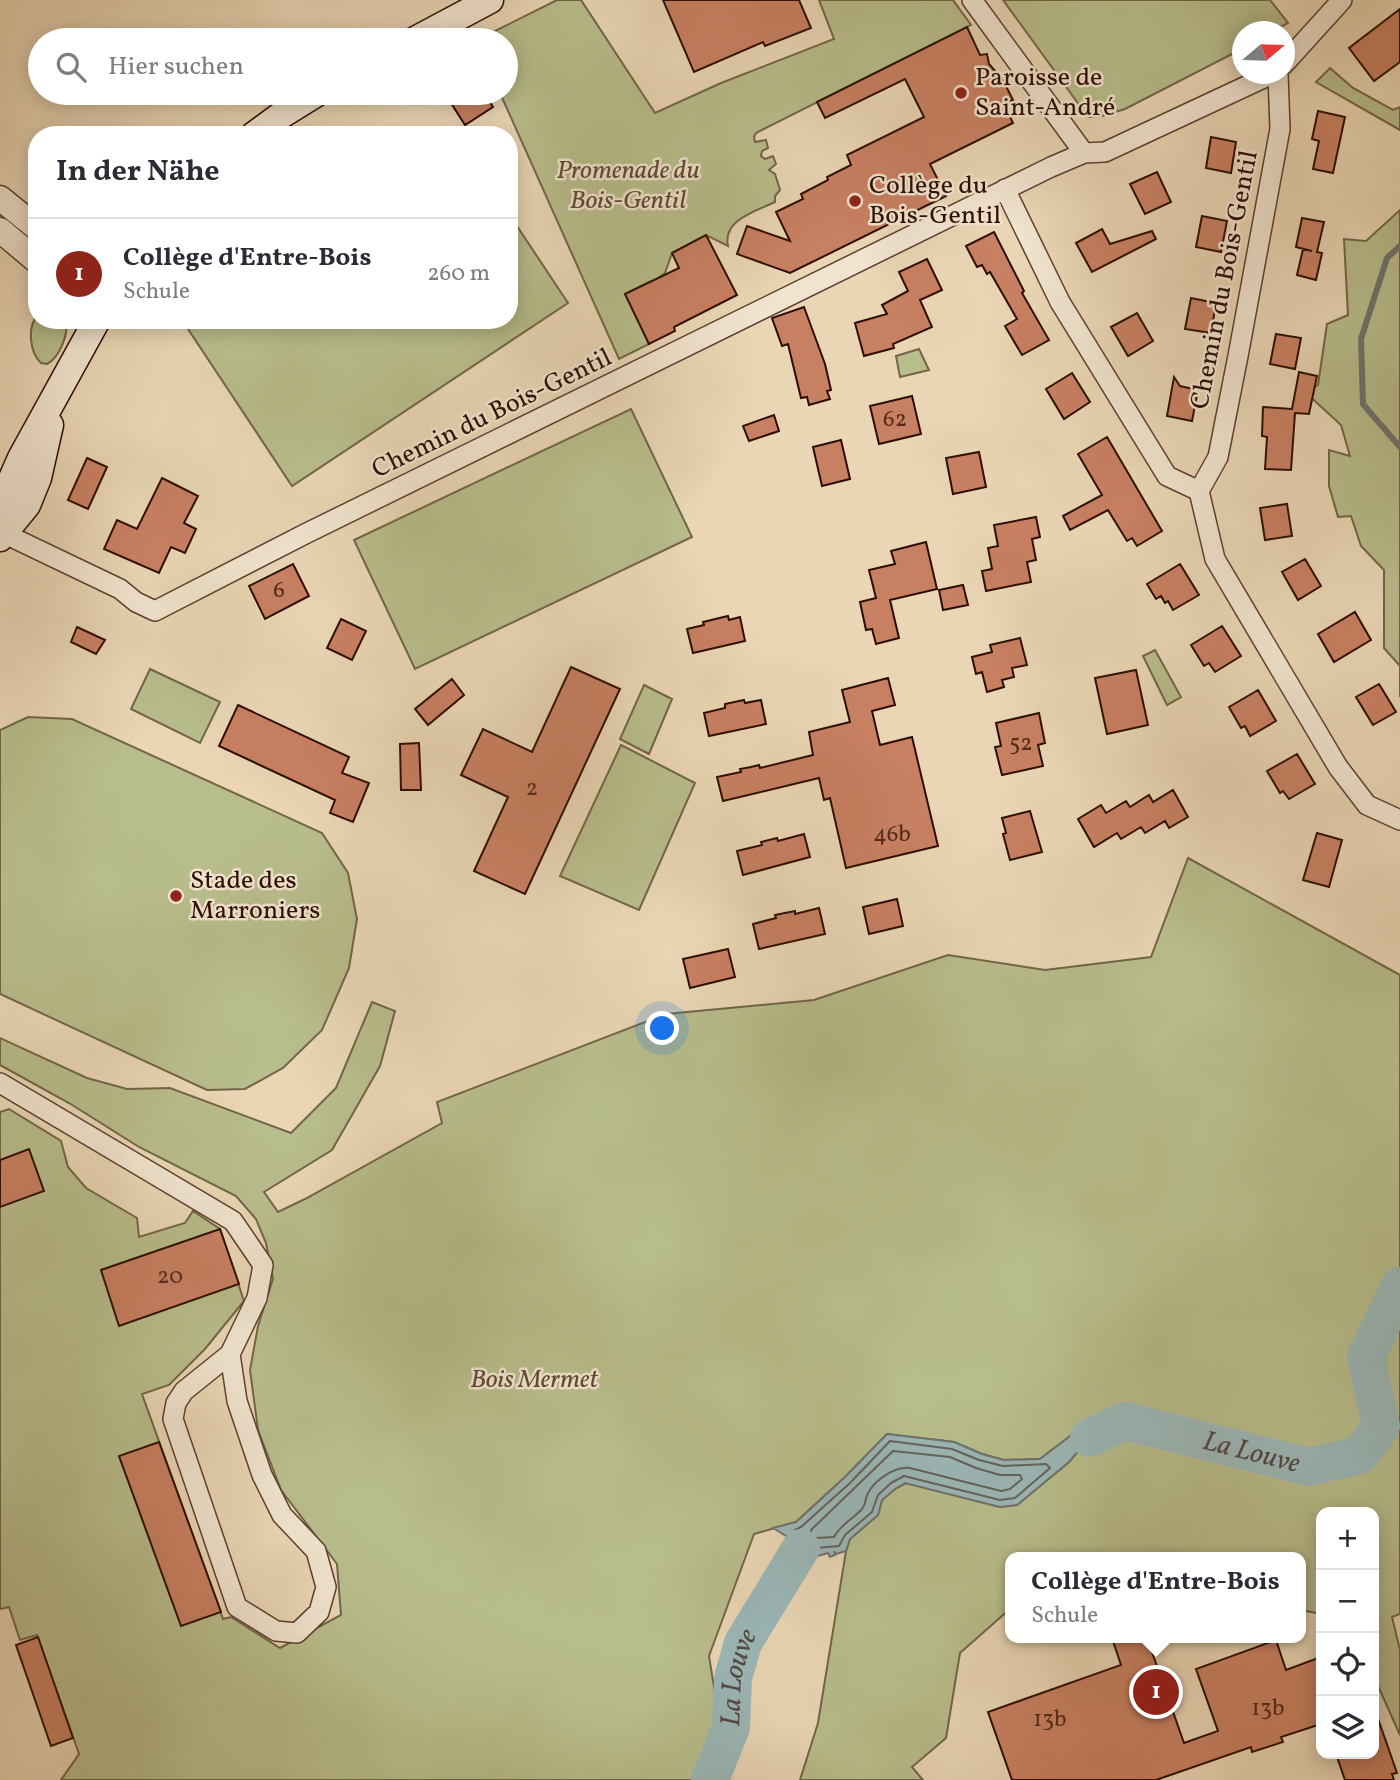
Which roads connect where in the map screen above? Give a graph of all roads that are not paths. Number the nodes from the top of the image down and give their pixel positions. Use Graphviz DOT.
graph roads {
  1 [pos="490,0"];
  2 [pos="972,0"];
  3 [pos="1342,0"];
  4 [pos="438,28"];
  5 [pos="1295,52"];
  6 [pos="1251,84"];
  7 [pos="1278,84"];
  8 [pos="299,105"];
  9 [pos="268,126"];
  10 [pos="1084,153"];
  11 [pos="1005,189"];
  12 [pos="0,198"];
  13 [pos="28,221"];
  14 [pos="0,230"];
  15 [pos="28,253"];
  16 [pos="92,329"];
  17 [pos="1199,491"];
  18 [pos="1,535"];
  19 [pos="1400,820"];
  20 [pos="0,1083"];
  21 [pos="230,1354"];
  1 -- 4 [label="main road"];
  2 -- 10 [label="street"];
  3 -- 5 [label="street"];
  6 -- 10 [label="street, Chemin du Bois-Gentil"];
  7 -- 17 [label="street, Chemin du Bois-Gentil"];
  8 -- 9 [label="main road"];
  10 -- 11 [label="street, Chemin du Bois-Gentil"];
  11 -- 17 [label="street"];
  11 -- 18 [label="street, Chemin du Bois-Gentil"];
  12 -- 13 [label="street"];
  14 -- 15 [label="street"];
  16 -- 18 [label="main road"];
  17 -- 19 [label="street"];
  20 -- 21 [label="street"];
  21 -- 21 [label="street"];
}
